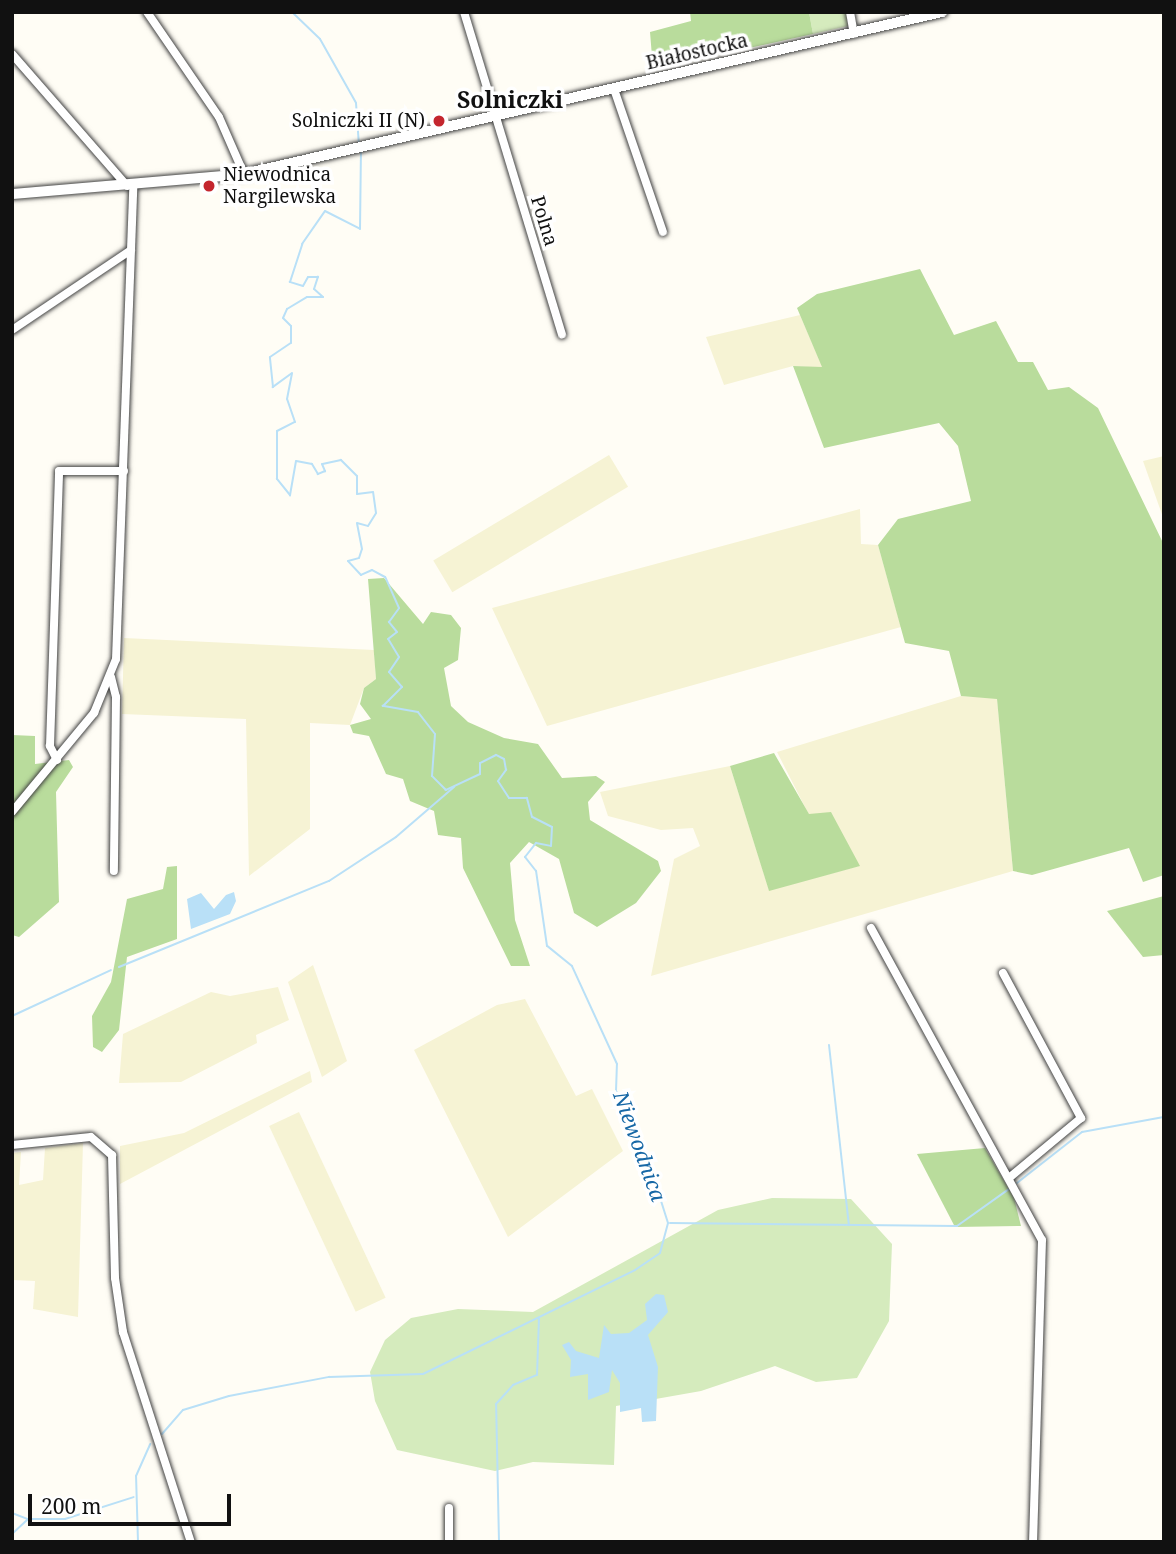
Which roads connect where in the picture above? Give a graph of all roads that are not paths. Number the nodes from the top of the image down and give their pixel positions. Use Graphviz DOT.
graph roads {
  1 [pos="147,12"];
  2 [pos="464,12"];
  3 [pos="850,12"];
  4 [pos="942,12"];
  5 [pos="854,34"];
  6 [pos="12,54"];
  7 [pos="614,89"];
  8 [pos="497,117"];
  9 [pos="244,174"];
  10 [pos="130,186"];
  11 [pos="12,194"];
  12 [pos="663,232"];
  13 [pos="131,250"];
  14 [pos="12,330"];
  15 [pos="562,334"];
  16 [pos="124,471"];
  17 [pos="111,677"];
  18 [pos="57,760"];
  19 [pos="12,812"];
  20 [pos="114,871"];
  21 [pos="871,928"];
  22 [pos="1003,974"];
  23 [pos="12,1145"];
  24 [pos="1009,1178"];
  25 [pos="449,1508"];
  26 [pos="191,1542"];
  27 [pos="449,1542"];
  28 [pos="1033,1542"];
  1 -- 9 [label="street"];
  2 -- 8 [label="street, Polna"];
  3 -- 5 [label="street"];
  4 -- 5 [label="street, Białostocka"];
  5 -- 7 [label="street, Białostocka"];
  6 -- 10 [label="street"];
  7 -- 8 [label="street, Białostocka"];
  7 -- 12 [label="street"];
  8 -- 9 [label="street, Białostocka"];
  8 -- 15 [label="street, Polna"];
  9 -- 10 [label="street, Białostocka"];
  10 -- 11 [label="street, Białostocka"];
  10 -- 13 [label="street"];
  13 -- 14 [label="street"];
  13 -- 16 [label="street"];
  16 -- 17 [label="street"];
  16 -- 18 [label="street"];
  17 -- 18 [label="street"];
  17 -- 20 [label="street"];
  18 -- 19 [label="street"];
  21 -- 24 [label="street"];
  22 -- 24 [label="street"];
  23 -- 26 [label="street"];
  24 -- 28 [label="street"];
  25 -- 27 [label="street"];
}
